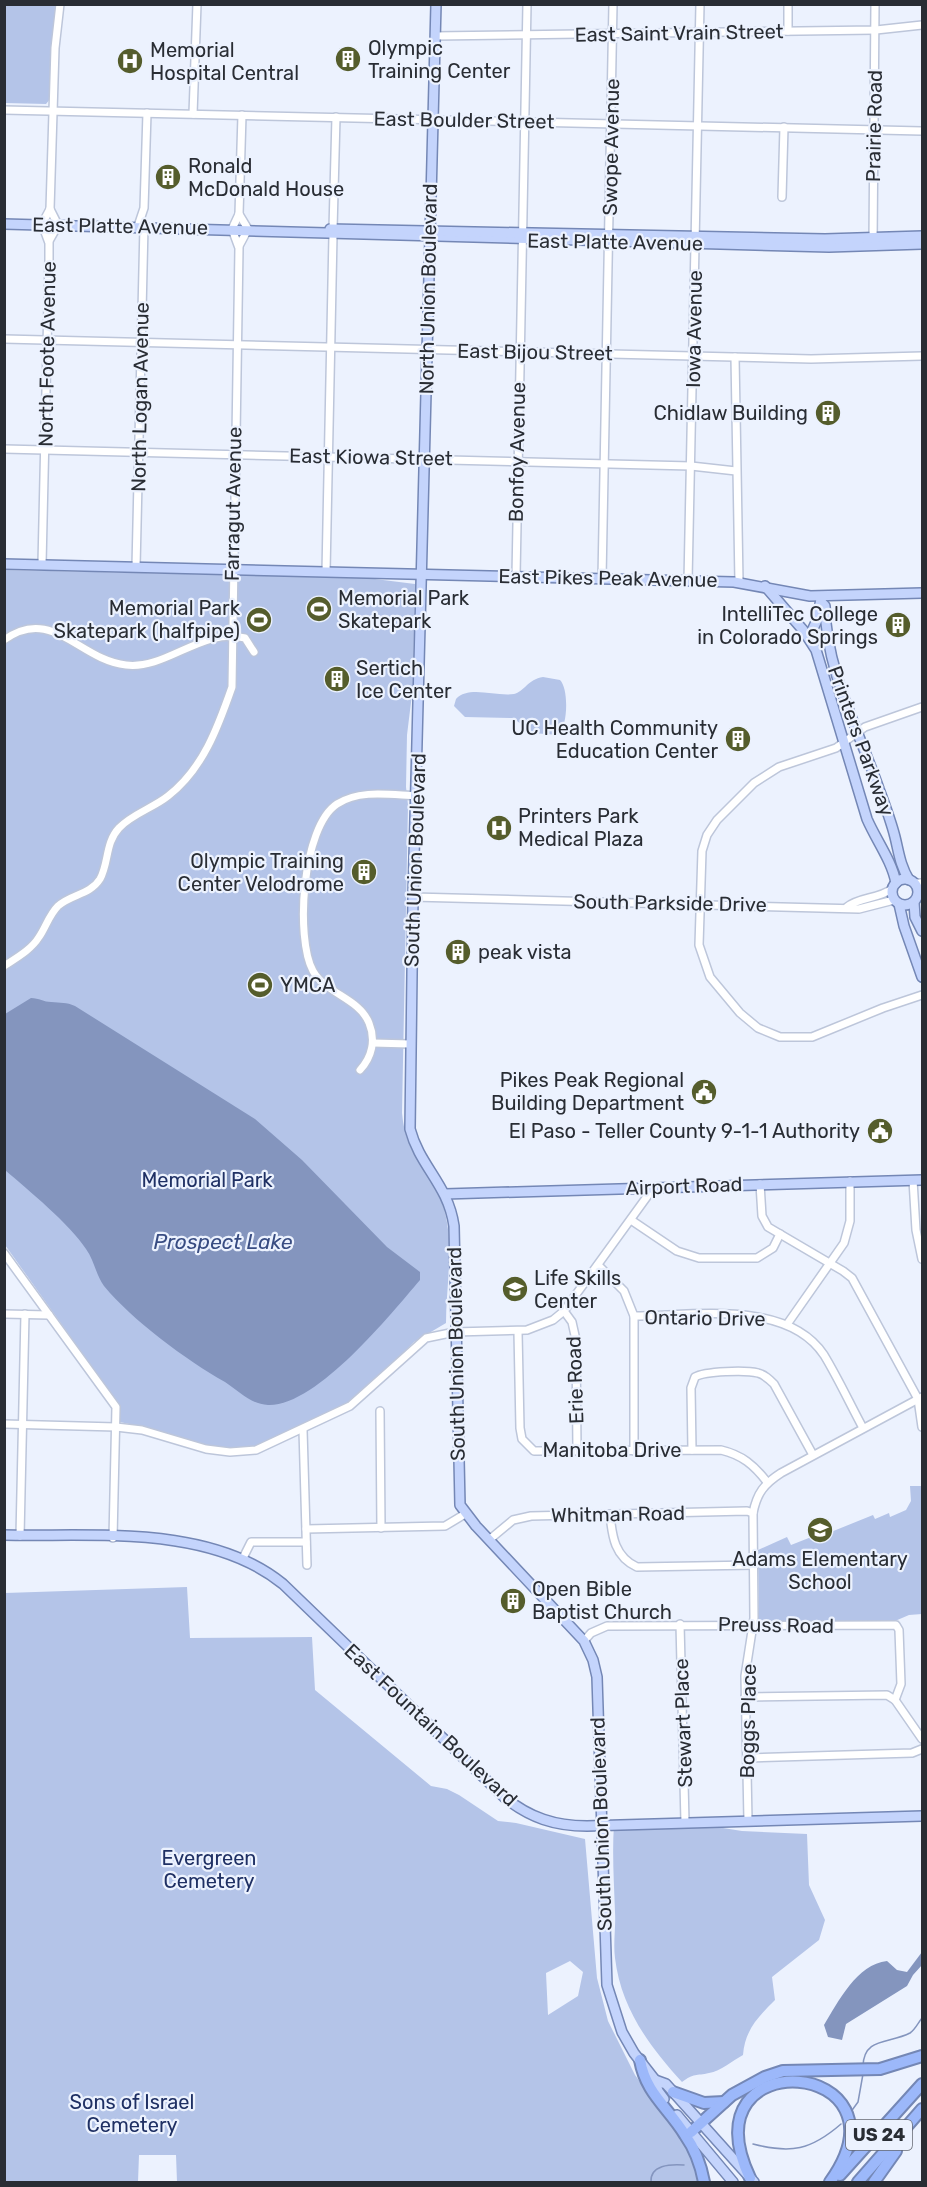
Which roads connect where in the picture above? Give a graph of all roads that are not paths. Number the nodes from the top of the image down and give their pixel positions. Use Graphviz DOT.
graph roads {
  1 [pos="60,4"];
  2 [pos="197,4"];
  3 [pos="436,4"];
  4 [pos="527,4"];
  5 [pos="613,4"];
  6 [pos="700,4"];
  7 [pos="788,4"];
  8 [pos="875,4"];
  9 [pos="922,25"];
  10 [pos="876,30"];
  11 [pos="788,31"];
  12 [pos="700,32"];
  13 [pos="614,34"];
  14 [pos="527,35"];
  15 [pos="435,36"];
  16 [pos="4,110"];
  17 [pos="53,111"];
  18 [pos="147,113"];
  19 [pos="193,114"];
  20 [pos="242,115"];
  21 [pos="336,117"];
  22 [pos="431,120"];
  23 [pos="524,122"];
  24 [pos="612,124"];
  25 [pos="699,126"];
  26 [pos="784,128"];
  27 [pos="874,130"];
  28 [pos="922,131"];
  29 [pos="782,198"];
  30 [pos="144,208"];
  31 [pos="50,209"];
  32 [pos="239,214"];
  33 [pos="4,224"];
  34 [pos="42,224"];
  35 [pos="58,225"];
  36 [pos="144,226"];
  37 [pos="232,229"];
  38 [pos="248,230"];
  39 [pos="333,232"];
  40 [pos="430,233"];
  41 [pos="522,236"];
  42 [pos="922,236"];
  43 [pos="609,238"];
  44 [pos="696,240"];
  45 [pos="49,243"];
  46 [pos="873,243"];
  47 [pos="922,244"];
  48 [pos="239,248"];
  49 [pos="4,339"];
  50 [pos="47,340"];
  51 [pos="142,342"];
  52 [pos="236,344"];
  53 [pos="330,347"];
  54 [pos="427,350"];
  55 [pos="519,351"];
  56 [pos="606,353"];
  57 [pos="693,355"];
  58 [pos="922,356"];
  59 [pos="735,357"];
  60 [pos="4,449"];
  61 [pos="45,450"];
  62 [pos="140,452"];
  63 [pos="234,454"];
  64 [pos="328,456"];
  65 [pos="425,459"];
  66 [pos="516,461"];
  67 [pos="604,464"];
  68 [pos="691,466"];
  69 [pos="736,471"];
  70 [pos="4,564"];
  71 [pos="42,564"];
  72 [pos="136,567"];
  73 [pos="232,569"];
  74 [pos="326,572"];
  75 [pos="422,574"];
  76 [pos="516,576"];
  77 [pos="602,578"];
  78 [pos="688,580"];
  79 [pos="739,582"];
  80 [pos="765,586"];
  81 [pos="922,593"];
  82 [pos="821,599"];
  83 [pos="232,637"];
  84 [pos="4,640"];
  85 [pos="816,650"];
  86 [pos="254,652"];
  87 [pos="922,707"];
  88 [pos="857,731"];
  89 [pos="840,745"];
  90 [pos="417,796"];
  91 [pos="915,882"];
  92 [pos="894,886"];
  93 [pos="918,896"];
  94 [pos="413,897"];
  95 [pos="896,902"];
  96 [pos="700,904"];
  97 [pos="847,907"];
  98 [pos="922,931"];
  99 [pos="4,966"];
  100 [pos="922,977"];
  101 [pos="922,995"];
  102 [pos="373,1043"];
  103 [pos="410,1044"];
  104 [pos="360,1070"];
  105 [pos="918,1180"];
  106 [pos="850,1181"];
  107 [pos="760,1184"];
  108 [pos="654,1187"];
  109 [pos="445,1194"];
  110 [pos="630,1220"];
  111 [pos="780,1234"];
  112 [pos="4,1253"];
  113 [pos="922,1259"];
  114 [pos="830,1263"];
  115 [pos="598,1265"];
  116 [pos="564,1311"];
  117 [pos="4,1314"];
  118 [pos="25,1314"];
  119 [pos="49,1315"];
  120 [pos="633,1316"];
  121 [pos="788,1323"];
  122 [pos="455,1332"];
  123 [pos="519,1332"];
  124 [pos="920,1398"];
  125 [pos="380,1411"];
  126 [pos="4,1424"];
  127 [pos="22,1425"];
  128 [pos="116,1427"];
  129 [pos="922,1427"];
  130 [pos="863,1428"];
  131 [pos="303,1430"];
  132 [pos="692,1450"];
  133 [pos="577,1451"];
  134 [pos="634,1451"];
  135 [pos="813,1455"];
  136 [pos="767,1482"];
  137 [pos="753,1513"];
  138 [pos="465,1514"];
  139 [pos="610,1514"];
  140 [pos="381,1528"];
  141 [pos="306,1529"];
  142 [pos="4,1535"];
  143 [pos="20,1536"];
  144 [pos="113,1538"];
  145 [pos="489,1540"];
  146 [pos="306,1542"];
  147 [pos="243,1558"];
  148 [pos="307,1565"];
  149 [pos="755,1565"];
  150 [pos="680,1624"];
  151 [pos="754,1625"];
  152 [pos="584,1641"];
  153 [pos="745,1697"];
  154 [pos="895,1700"];
  155 [pos="922,1738"];
  156 [pos="922,1749"];
  157 [pos="747,1758"];
  158 [pos="922,1816"];
  159 [pos="748,1820"];
  160 [pos="686,1822"];
  161 [pos="601,1825"];
  162 [pos="922,2056"];
  163 [pos="640,2060"];
  164 [pos="655,2080"];
  165 [pos="922,2085"];
  166 [pos="674,2092"];
  167 [pos="724,2102"];
  168 [pos="922,2109"];
  169 [pos="922,2120"];
  170 [pos="701,2123"];
  171 [pos="691,2132"];
  172 [pos="752,2180"];
  173 [pos="704,2182"];
  174 [pos="733,2182"];
  175 [pos="831,2182"];
  176 [pos="858,2182"];
  177 [pos="874,2182"];
  1 -- 17 [label="street"];
  2 -- 19 [label="street"];
  3 -- 15 [label="main road, North Union Boulevard"];
  4 -- 14 [label="street, Bonfoy Avenue"];
  5 -- 13 [label="street, Swope Avenue"];
  6 -- 12 [label="street, Iowa Avenue"];
  7 -- 11 [label="street"];
  8 -- 10 [label="street, Prairie Road"];
  9 -- 10 [label="street, East Saint Vrain Street"];
  10 -- 11 [label="street, East Saint Vrain Street"];
  10 -- 27 [label="street, Prairie Road"];
  11 -- 12 [label="street, East Saint Vrain Street"];
  12 -- 13 [label="street, East Saint Vrain Street"];
  12 -- 25 [label="street, Iowa Avenue"];
  13 -- 14 [label="street, East Saint Vrain Street"];
  13 -- 24 [label="street, Swope Avenue"];
  14 -- 15 [label="street, East Saint Vrain Street"];
  14 -- 23 [label="street, Bonfoy Avenue"];
  15 -- 22 [label="main road, North Union Boulevard"];
  16 -- 17 [label="street, East Boulder Street"];
  17 -- 18 [label="street, East Boulder Street"];
  17 -- 31 [label="street"];
  18 -- 19 [label="street, East Boulder Street"];
  18 -- 30 [label="street, North Logan Avenue"];
  19 -- 20 [label="street, East Boulder Street"];
  20 -- 21 [label="street, East Boulder Street"];
  20 -- 32 [label="street"];
  21 -- 22 [label="street, East Boulder Street"];
  21 -- 39 [label="street"];
  22 -- 23 [label="street, East Boulder Street"];
  22 -- 40 [label="main road, North Union Boulevard"];
  23 -- 24 [label="street, East Boulder Street"];
  23 -- 41 [label="street, Bonfoy Avenue"];
  24 -- 25 [label="street, East Boulder Street"];
  24 -- 43 [label="street, Swope Avenue"];
  25 -- 26 [label="street, East Boulder Street"];
  25 -- 44 [label="street, Iowa Avenue"];
  26 -- 27 [label="street, East Boulder Street"];
  26 -- 29 [label="street"];
  27 -- 28 [label="street, East Boulder Street"];
  27 -- 46 [label="street, Prairie Road"];
  30 -- 36 [label="street, North Logan Avenue"];
  30 -- 36 [label="street"];
  31 -- 34 [label="street"];
  31 -- 35 [label="street"];
  32 -- 37 [label="street"];
  32 -- 38 [label="street"];
  33 -- 34 [label="main road, East Platte Avenue"];
  34 -- 35 [label="main road, East Platte Avenue"];
  34 -- 45 [label="street, North Foote Avenue"];
  35 -- 36 [label="main road, East Platte Avenue"];
  35 -- 45 [label="street"];
  36 -- 37 [label="main road, East Platte Avenue"];
  36 -- 51 [label="street, North Logan Avenue"];
  37 -- 38 [label="main road, East Platte Avenue"];
  37 -- 48 [label="street, Farragut Avenue"];
  38 -- 39 [label="main road, East Platte Avenue"];
  38 -- 48 [label="street"];
  39 -- 40 [label="main road, East Platte Avenue"];
  39 -- 53 [label="street"];
  40 -- 41 [label="main road, East Platte Avenue"];
  40 -- 54 [label="main road, North Union Boulevard"];
  41 -- 43 [label="main road, East Platte Avenue"];
  41 -- 55 [label="street, Bonfoy Avenue"];
  42 -- 46 [label="main road, East Platte Avenue"];
  43 -- 44 [label="main road, East Platte Avenue"];
  43 -- 56 [label="street, Swope Avenue"];
  44 -- 46 [label="main road, East Platte Avenue"];
  44 -- 57 [label="street, Iowa Avenue"];
  45 -- 50 [label="street, North Foote Avenue"];
  46 -- 47 [label="main road, East Platte Avenue"];
  48 -- 52 [label="street, Farragut Avenue"];
  49 -- 50 [label="street, East Bijou Street"];
  50 -- 51 [label="street, East Bijou Street"];
  50 -- 61 [label="street, North Foote Avenue"];
  51 -- 52 [label="street, East Bijou Street"];
  51 -- 62 [label="street, North Logan Avenue"];
  52 -- 53 [label="street, East Bijou Street"];
  52 -- 63 [label="street, Farragut Avenue"];
  53 -- 54 [label="street, East Bijou Street"];
  53 -- 64 [label="street"];
  54 -- 55 [label="street, East Bijou Street"];
  54 -- 65 [label="main road, North Union Boulevard"];
  55 -- 56 [label="street, East Bijou Street"];
  55 -- 66 [label="street, Bonfoy Avenue"];
  56 -- 57 [label="street, East Bijou Street"];
  56 -- 67 [label="street, Swope Avenue"];
  57 -- 59 [label="street, East Bijou Street"];
  57 -- 68 [label="street, Iowa Avenue"];
  58 -- 59 [label="street, East Bijou Street"];
  59 -- 69 [label="street"];
  60 -- 61 [label="street, East Kiowa Street"];
  61 -- 62 [label="street, East Kiowa Street"];
  61 -- 71 [label="street, North Foote Avenue"];
  62 -- 63 [label="street, East Kiowa Street"];
  62 -- 72 [label="street, North Logan Avenue"];
  63 -- 64 [label="street, East Kiowa Street"];
  63 -- 73 [label="street, Farragut Avenue"];
  64 -- 65 [label="street, East Kiowa Street"];
  64 -- 74 [label="street"];
  65 -- 66 [label="street, East Kiowa Street"];
  65 -- 75 [label="main road, North Union Boulevard"];
  66 -- 67 [label="street, East Kiowa Street"];
  66 -- 76 [label="street, Bonfoy Avenue"];
  67 -- 68 [label="street, East Kiowa Street"];
  67 -- 77 [label="street, Swope Avenue"];
  68 -- 69 [label="street, East Kiowa Street"];
  68 -- 78 [label="street, Iowa Avenue"];
  69 -- 79 [label="street"];
  70 -- 71 [label="main road, East Pikes Peak Avenue"];
  71 -- 72 [label="main road, East Pikes Peak Avenue"];
  72 -- 73 [label="main road, East Pikes Peak Avenue"];
  73 -- 74 [label="main road, East Pikes Peak Avenue"];
  73 -- 83 [label="street, Farragut Avenue"];
  74 -- 75 [label="main road, East Pikes Peak Avenue"];
  75 -- 76 [label="main road, East Pikes Peak Avenue"];
  75 -- 90 [label="main road, South Union Boulevard"];
  76 -- 77 [label="main road, East Pikes Peak Avenue"];
  77 -- 78 [label="main road, East Pikes Peak Avenue"];
  78 -- 79 [label="main road, East Pikes Peak Avenue"];
  79 -- 80 [label="main road, East Pikes Peak Avenue"];
  80 -- 82 [label="main road, East Pikes Peak Avenue"];
  80 -- 85 [label="main road, Printers Parkway"];
  81 -- 82 [label="main road, East Pikes Peak Avenue"];
  82 -- 85 [label="main road, Printers Parkway"];
  82 -- 88 [label="main road, Printers Parkway"];
  83 -- 84 [label="street"];
  83 -- 86 [label="street"];
  83 -- 99 [label="street, Farragut Avenue"];
  85 -- 89 [label="main road, Printers Parkway"];
  87 -- 88 [label="street"];
  88 -- 89 [label="street"];
  88 -- 91 [label="main road, Printers Parkway"];
  89 -- 92 [label="main road, Printers Parkway"];
  89 -- 96 [label="street"];
  90 -- 94 [label="main road, South Union Boulevard"];
  90 -- 102 [label="street"];
  91 -- 92 [label="main road"];
  91 -- 93 [label="main road"];
  92 -- 95 [label="main road, Printers Parkway"];
  92 -- 97 [label="street"];
  93 -- 95 [label="main road, South Parkside Drive"];
  93 -- 98 [label="main road"];
  94 -- 96 [label="street, South Parkside Drive"];
  94 -- 103 [label="main road, South Union Boulevard"];
  95 -- 97 [label="street, South Parkside Drive"];
  95 -- 100 [label="main road"];
  96 -- 97 [label="street, South Parkside Drive"];
  96 -- 101 [label="street"];
  102 -- 103 [label="street"];
  102 -- 104 [label="street"];
  103 -- 109 [label="main road, South Union Boulevard"];
  105 -- 106 [label="main road, Airport Road"];
  105 -- 113 [label="street"];
  106 -- 107 [label="main road, Airport Road"];
  106 -- 114 [label="street"];
  107 -- 108 [label="main road, Airport Road"];
  107 -- 111 [label="street"];
  108 -- 109 [label="main road, Airport Road"];
  108 -- 110 [label="street"];
  109 -- 122 [label="main road, South Union Boulevard"];
  110 -- 111 [label="street"];
  110 -- 115 [label="street"];
  111 -- 114 [label="street"];
  112 -- 119 [label="street"];
  114 -- 121 [label="street"];
  114 -- 124 [label="street"];
  115 -- 116 [label="street"];
  115 -- 120 [label="street"];
  116 -- 123 [label="street"];
  116 -- 133 [label="street, Erie Road"];
  117 -- 118 [label="street"];
  118 -- 119 [label="street"];
  118 -- 127 [label="street"];
  119 -- 128 [label="street"];
  120 -- 121 [label="street, Ontario Drive"];
  120 -- 134 [label="street"];
  121 -- 130 [label="street, Ontario Drive"];
  122 -- 123 [label="street"];
  122 -- 131 [label="street"];
  122 -- 138 [label="main road, South Union Boulevard"];
  123 -- 133 [label="street, Manitoba Drive"];
  124 -- 129 [label="street"];
  124 -- 130 [label="street"];
  125 -- 140 [label="street"];
  126 -- 127 [label="street"];
  127 -- 128 [label="street"];
  127 -- 143 [label="street"];
  128 -- 131 [label="street"];
  128 -- 144 [label="street"];
  130 -- 135 [label="street"];
  131 -- 141 [label="street"];
  132 -- 134 [label="street, Manitoba Drive"];
  132 -- 135 [label="street"];
  132 -- 136 [label="street, Manitoba Drive"];
  133 -- 134 [label="street, Manitoba Drive"];
  135 -- 136 [label="street"];
  136 -- 137 [label="street, Boggs Place"];
  137 -- 139 [label="street, Whitman Road"];
  137 -- 149 [label="street, Boggs Place"];
  138 -- 140 [label="street"];
  138 -- 145 [label="main road, South Union Boulevard"];
  139 -- 145 [label="street, Whitman Road"];
  139 -- 149 [label="street"];
  140 -- 141 [label="street"];
  141 -- 146 [label="street"];
  142 -- 143 [label="main road, East Fountain Boulevard"];
  143 -- 144 [label="main road, East Fountain Boulevard"];
  144 -- 147 [label="main road, East Fountain Boulevard"];
  145 -- 152 [label="main road, South Union Boulevard"];
  146 -- 147 [label="street"];
  146 -- 148 [label="street"];
  147 -- 161 [label="main road, East Fountain Boulevard"];
  149 -- 151 [label="street, Boggs Place"];
  150 -- 151 [label="street, Preuss Road"];
  150 -- 152 [label="street, Preuss Road"];
  150 -- 160 [label="street, Stewart Place"];
  151 -- 153 [label="street, Boggs Place"];
  151 -- 154 [label="street, Preuss Road"];
  152 -- 161 [label="main road, South Union Boulevard"];
  153 -- 154 [label="street"];
  153 -- 157 [label="street, Boggs Place"];
  154 -- 155 [label="street"];
  156 -- 157 [label="street"];
  157 -- 159 [label="street, Boggs Place"];
  158 -- 159 [label="main road, East Fountain Boulevard"];
  159 -- 160 [label="main road, East Fountain Boulevard"];
  160 -- 161 [label="main road, East Fountain Boulevard"];
  161 -- 163 [label="main road, South Union Boulevard"];
  162 -- 167 [label="highway"];
  163 -- 164 [label="main road, South Union Boulevard"];
  163 -- 173 [label="highway"];
  164 -- 166 [label="main road, South Union Boulevard"];
  164 -- 171 [label="main road, South Union Boulevard"];
  165 -- 175 [label="highway, US 24"];
  166 -- 167 [label="highway"];
  166 -- 170 [label="main road, South Union Boulevard"];
  167 -- 170 [label="highway"];
  168 -- 176 [label="highway, US 24"];
  169 -- 177 [label="highway"];
  170 -- 171 [label="highway"];
  170 -- 172 [label="main road, South Union Boulevard"];
  171 -- 174 [label="main road, South Union Boulevard"];
  172 -- 175 [label="highway"];
}
